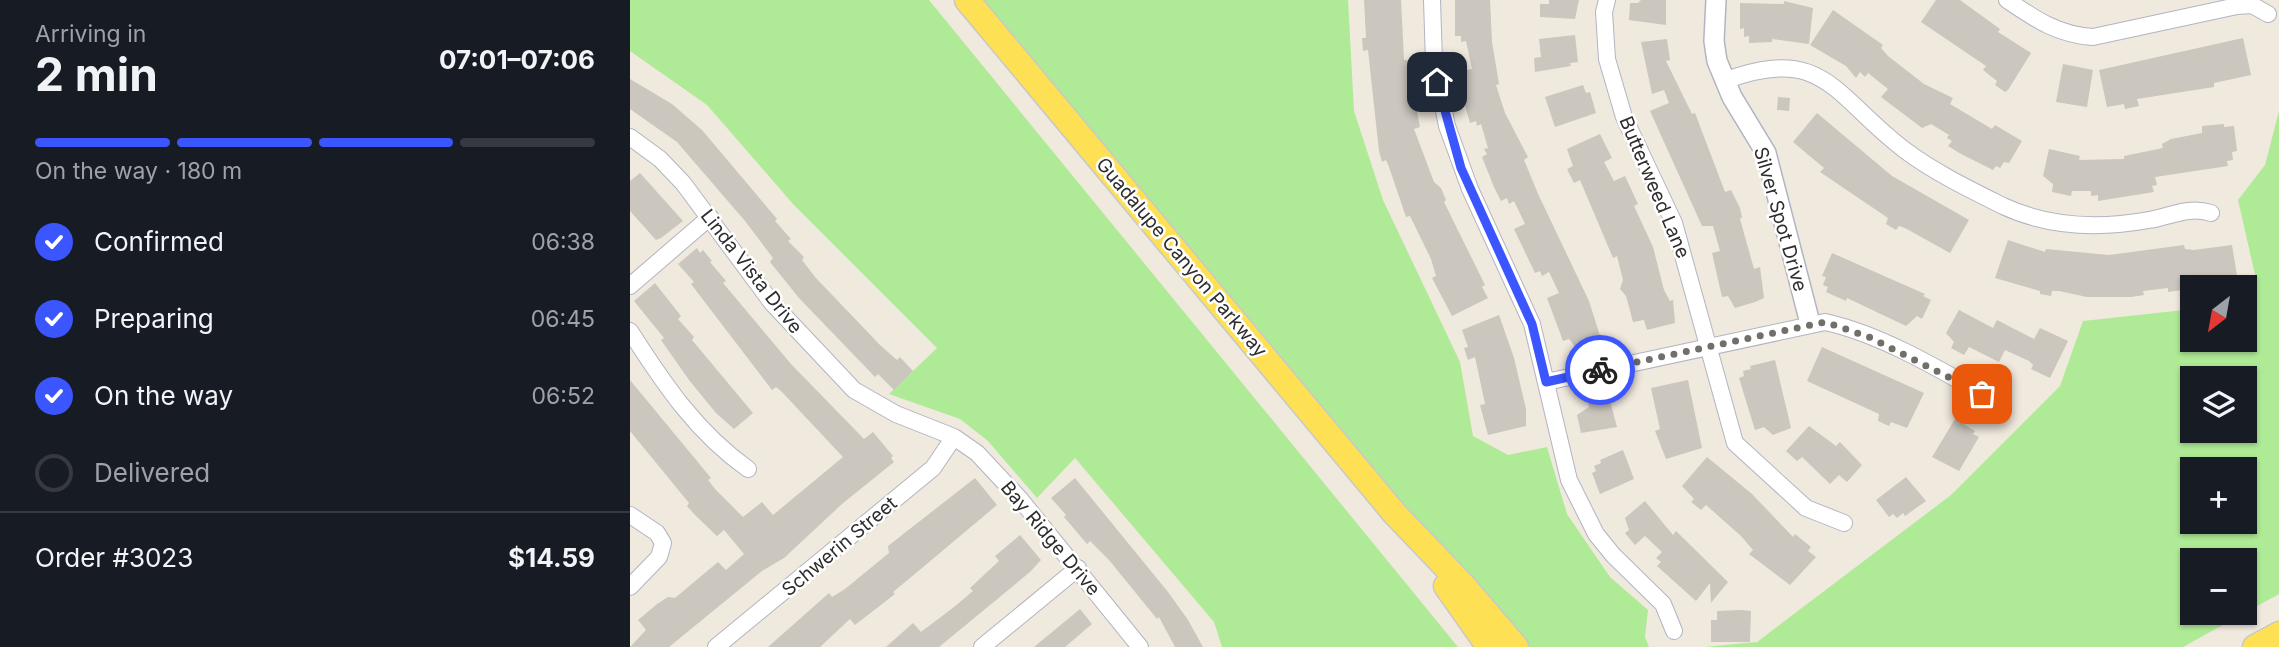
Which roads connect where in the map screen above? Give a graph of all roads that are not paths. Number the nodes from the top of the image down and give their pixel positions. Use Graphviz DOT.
graph roads {
  1 [pos="967,0"];
  2 [pos="1432,0"];
  3 [pos="1607,0"];
  4 [pos="1716,0"];
  5 [pos="2007,0"];
  6 [pos="2268,14"];
  7 [pos="1724,81"];
  8 [pos="630,137"];
  9 [pos="2211,213"];
  10 [pos="710,217"];
  11 [pos="630,286"];
  12 [pos="1810,323"];
  13 [pos="630,331"];
  14 [pos="1709,345"];
  15 [pos="1546,382"];
  16 [pos="2002,405"];
  17 [pos="954,437"];
  18 [pos="748,469"];
  19 [pos="1395,514"];
  20 [pos="630,515"];
  21 [pos="1844,523"];
  22 [pos="1078,568"];
  23 [pos="630,587"];
  24 [pos="1674,631"];
  25 [pos="2279,634"];
  26 [pos="716,647"];
  27 [pos="982,647"];
  28 [pos="1140,647"];
  29 [pos="1489,647"];
  30 [pos="1516,647"];
  31 [pos="2255,647"];
  1 -- 19 [label="main road, Guadalupe Canyon Parkway"];
  2 -- 15 [label="street"];
  3 -- 14 [label="street, Butterweed Lane"];
  4 -- 7 [label="street, Silver Spot Drive"];
  5 -- 6 [label="street"];
  7 -- 9 [label="street"];
  7 -- 12 [label="street, Silver Spot Drive"];
  8 -- 10 [label="street, Linda Vista Drive"];
  10 -- 11 [label="street"];
  10 -- 17 [label="street, Linda Vista Drive"];
  12 -- 14 [label="street"];
  12 -- 16 [label="street"];
  13 -- 18 [label="street"];
  14 -- 15 [label="street"];
  14 -- 21 [label="street, Butterweed Lane"];
  15 -- 24 [label="street"];
  17 -- 22 [label="street, Bay Ridge Drive"];
  17 -- 26 [label="street, Schwerin Street"];
  19 -- 29 [label="main road, Guadalupe Canyon Parkway"];
  19 -- 30 [label="main road, Guadalupe Canyon Parkway"];
  20 -- 23 [label="street"];
  22 -- 27 [label="street"];
  22 -- 28 [label="street, Bay Ridge Drive"];
  25 -- 31 [label="main road"];
}
